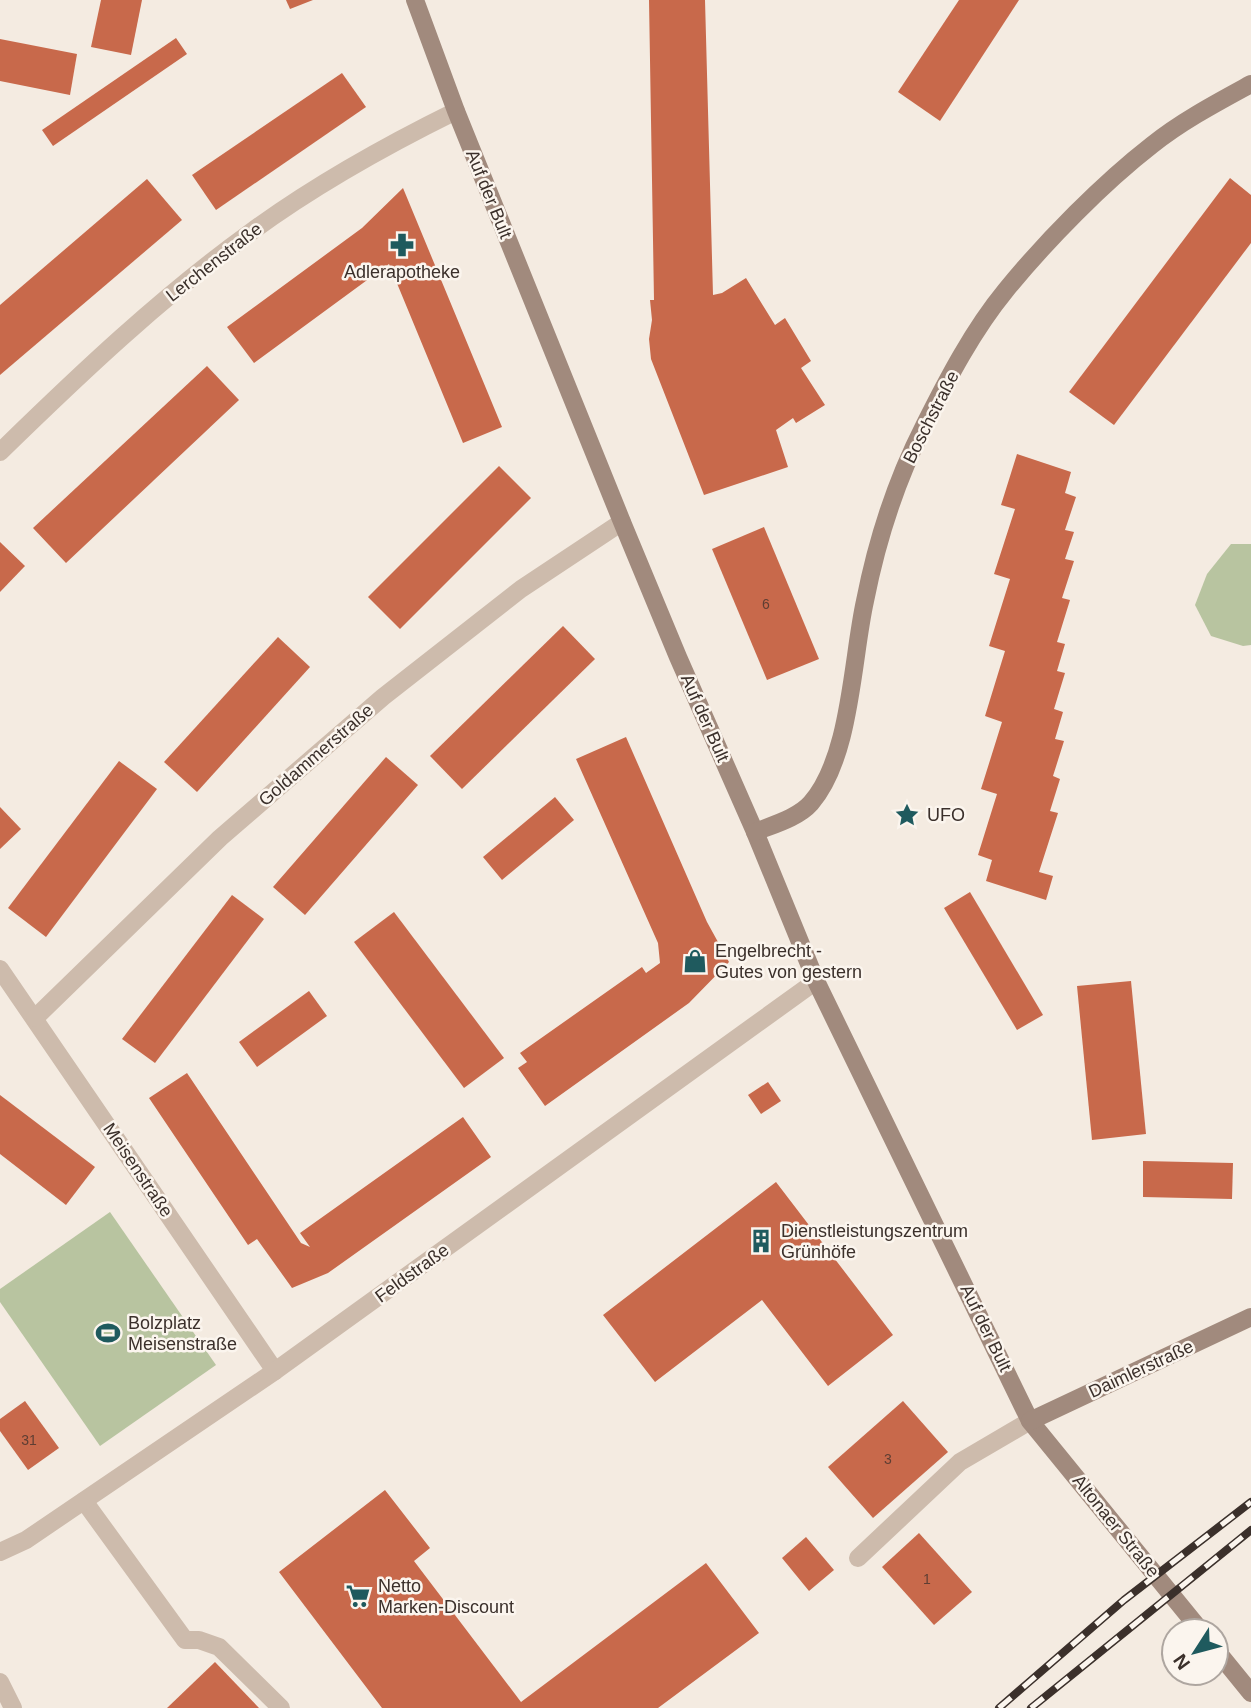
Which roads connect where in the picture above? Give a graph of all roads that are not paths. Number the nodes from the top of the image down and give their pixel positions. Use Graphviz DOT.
graph roads {
  1 [pos="415,0"];
  2 [pos="1251,84"];
  3 [pos="456,111"];
  4 [pos="0,452"];
  5 [pos="622,522"];
  6 [pos="755,832"];
  7 [pos="0,969"];
  8 [pos="816,981"];
  9 [pos="35,1018"];
  10 [pos="1251,1317"];
  11 [pos="275,1371"];
  12 [pos="1030,1421"];
  13 [pos="84,1501"];
  14 [pos="0,1552"];
  15 [pos="858,1558"];
  16 [pos="1190,1617"];
  17 [pos="1230,1666"];
  18 [pos="1239,1677"];
  19 [pos="0,1682"];
  20 [pos="1251,1693"];
  21 [pos="13,1708"];
  22 [pos="281,1708"];
  23 [pos="1249,1708"];
  1 -- 3 [label="street, Auf der Bult"];
  2 -- 6 [label="street, Boschstraße"];
  3 -- 4 [label="street, Lerchenstraße"];
  3 -- 5 [label="street, Auf der Bult"];
  5 -- 6 [label="street, Auf der Bult"];
  5 -- 9 [label="street, Goldammerstraße"];
  6 -- 8 [label="street, Auf der Bult"];
  7 -- 9 [label="street, Meisenstraße"];
  8 -- 11 [label="street, Feldstraße"];
  8 -- 12 [label="street, Auf der Bult"];
  9 -- 11 [label="street, Meisenstraße"];
  10 -- 12 [label="street, Daimlerstraße"];
  11 -- 13 [label="street, Feldstraße"];
  12 -- 15 [label="street"];
  12 -- 16 [label="street, Altonaer Straße"];
  13 -- 14 [label="street, Feldstraße"];
  13 -- 22 [label="street"];
  17 -- 18 [label="street"];
  18 -- 20 [label="street"];
  18 -- 23 [label="street"];
  19 -- 21 [label="street"];
}
